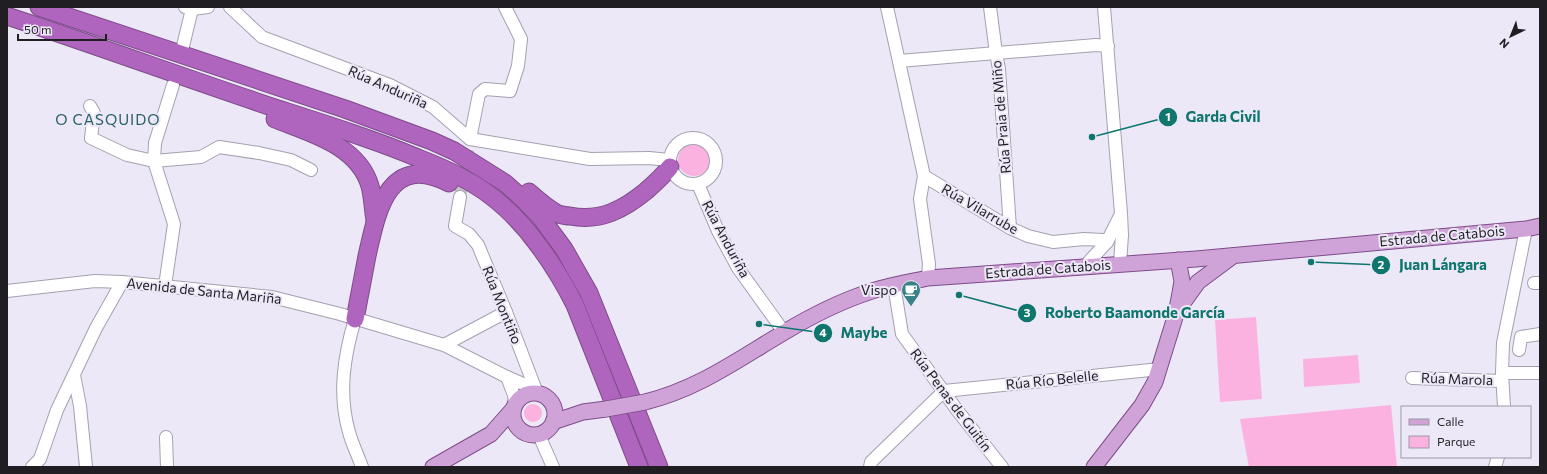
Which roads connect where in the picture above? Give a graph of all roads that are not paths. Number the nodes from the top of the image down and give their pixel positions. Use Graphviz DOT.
graph roads {
  1 [pos="40,7"];
  2 [pos="208,7"];
  3 [pos="230,7"];
  4 [pos="505,7"];
  5 [pos="887,7"];
  6 [pos="990,7"];
  7 [pos="1104,7"];
  8 [pos="189,8"];
  9 [pos="7,16"];
  10 [pos="183,46"];
  11 [pos="1108,46"];
  12 [pos="996,53"];
  13 [pos="899,61"];
  14 [pos="145,64"];
  15 [pos="173,85"];
  16 [pos="90,106"];
  17 [pos="345,109"];
  18 [pos="470,139"];
  19 [pos="154,161"];
  20 [pos="670,163"];
  21 [pos="311,170"];
  22 [pos="924,176"];
  23 [pos="698,184"];
  24 [pos="460,197"];
  25 [pos="1121,213"];
  26 [pos="375,220"];
  27 [pos="1533,227"];
  28 [pos="1010,228"];
  29 [pos="1107,242"];
  30 [pos="1233,255"];
  31 [pos="1196,259"];
  32 [pos="1178,260"];
  33 [pos="1120,264"];
  34 [pos="1084,267"];
  35 [pos="928,278"];
  36 [pos="122,282"];
  37 [pos="1198,282"];
  38 [pos="894,285"];
  39 [pos="165,286"];
  40 [pos="567,289"];
  41 [pos="7,291"];
  42 [pos="506,312"];
  43 [pos="1176,314"];
  44 [pos="355,319"];
  45 [pos="784,332"];
  46 [pos="1540,334"];
  47 [pos="444,345"];
  48 [pos="1519,350"];
  49 [pos="1160,368"];
  50 [pos="1540,373"];
  51 [pos="74,375"];
  52 [pos="507,377"];
  53 [pos="1502,377"];
  54 [pos="1412,378"];
  55 [pos="944,391"];
  56 [pos="536,393"];
  57 [pos="553,406"];
  58 [pos="1504,406"];
  59 [pos="514,407"];
  60 [pos="583,412"];
  61 [pos="553,422"];
  62 [pos="524,432"];
  63 [pos="490,434"];
  64 [pos="540,434"];
  65 [pos="166,436"];
  66 [pos="360,462"];
  67 [pos="32,467"];
  68 [pos="86,467"];
  69 [pos="167,467"];
  70 [pos="367,467"];
  71 [pos="433,467"];
  72 [pos="553,467"];
  73 [pos="639,467"];
  74 [pos="659,467"];
  75 [pos="870,467"];
  76 [pos="1002,467"];
  77 [pos="1094,467"];
  1 -- 17 [label="highway"];
  2 -- 8 [label="street"];
  3 -- 18 [label="street, Rúa Anduriña"];
  4 -- 18 [label="street"];
  5 -- 13 [label="street, Rúa Vilarrube"];
  6 -- 12 [label="street, Rúa Praia de Miño"];
  7 -- 11 [label="street"];
  8 -- 10 [label="street"];
  9 -- 14 [label="highway"];
  11 -- 12 [label="street"];
  11 -- 25 [label="street"];
  12 -- 13 [label="street"];
  12 -- 28 [label="street, Rúa Praia de Miño"];
  13 -- 22 [label="street, Rúa Vilarrube"];
  14 -- 26 [label="highway"];
  14 -- 40 [label="highway"];
  15 -- 19 [label="street"];
  16 -- 19 [label="street"];
  17 -- 20 [label="highway"];
  17 -- 74 [label="highway"];
  18 -- 20 [label="street"];
  19 -- 21 [label="street"];
  19 -- 39 [label="street"];
  20 -- 23 [label="street"];
  20 -- 23 [label="street"];
  22 -- 28 [label="street, Rúa Vilarrube"];
  22 -- 35 [label="street, Rúa Vilarrube"];
  23 -- 45 [label="street, Rúa Anduriña"];
  24 -- 42 [label="street, Rúa Montiño"];
  25 -- 29 [label="street"];
  25 -- 33 [label="street"];
  26 -- 40 [label="highway"];
  26 -- 44 [label="highway"];
  27 -- 30 [label="main road, Estrada de Catabois"];
  27 -- 53 [label="street"];
  28 -- 29 [label="street, Rúa Vilarrube"];
  29 -- 34 [label="street"];
  30 -- 31 [label="main road, Estrada de Catabois"];
  30 -- 37 [label="main road"];
  31 -- 32 [label="main road, Estrada de Catabois"];
  31 -- 37 [label="main road"];
  32 -- 33 [label="main road, Estrada de Catabois"];
  32 -- 43 [label="main road"];
  33 -- 34 [label="main road, Estrada de Catabois"];
  34 -- 35 [label="main road, Estrada de Catabois"];
  35 -- 38 [label="main road, Estrada de Catabois"];
  36 -- 39 [label="street, Avenida de Santa Mariña"];
  36 -- 41 [label="street, Avenida de Santa Mariña"];
  36 -- 51 [label="street"];
  37 -- 43 [label="main road"];
  38 -- 45 [label="main road, Estrada de Catabois"];
  38 -- 55 [label="street, Rúa Penas de Guitín"];
  39 -- 44 [label="street, Avenida de Santa Mariña"];
  40 -- 73 [label="highway"];
  42 -- 47 [label="street"];
  42 -- 56 [label="street, Rúa Montiño"];
  43 -- 49 [label="main road"];
  44 -- 47 [label="street, Avenida de Santa Mariña"];
  44 -- 66 [label="street"];
  45 -- 60 [label="main road, Estrada de Catabois, bridge"];
  46 -- 48 [label="street"];
  47 -- 52 [label="street, Avenida de Santa Mariña"];
  49 -- 55 [label="street, Rúa Río Belelle"];
  49 -- 77 [label="main road"];
  50 -- 53 [label="street, Rúa Marola"];
  51 -- 67 [label="street"];
  51 -- 68 [label="street"];
  52 -- 56 [label="street, Avenida de Santa Mariña"];
  52 -- 59 [label="street"];
  53 -- 54 [label="street, Rúa Marola"];
  53 -- 58 [label="street"];
  55 -- 75 [label="street"];
  55 -- 76 [label="street, Rúa Penas de Guitín"];
  56 -- 57 [label="main road"];
  56 -- 59 [label="main road"];
  57 -- 60 [label="main road, Estrada de Catabois"];
  57 -- 61 [label="main road"];
  59 -- 62 [label="main road"];
  59 -- 63 [label="main road"];
  60 -- 61 [label="main road, Estrada de Catabois"];
  61 -- 64 [label="main road"];
  62 -- 63 [label="main road"];
  62 -- 64 [label="main road"];
  63 -- 71 [label="main road"];
  64 -- 72 [label="street"];
  65 -- 69 [label="street"];
  66 -- 70 [label="street"];
}
